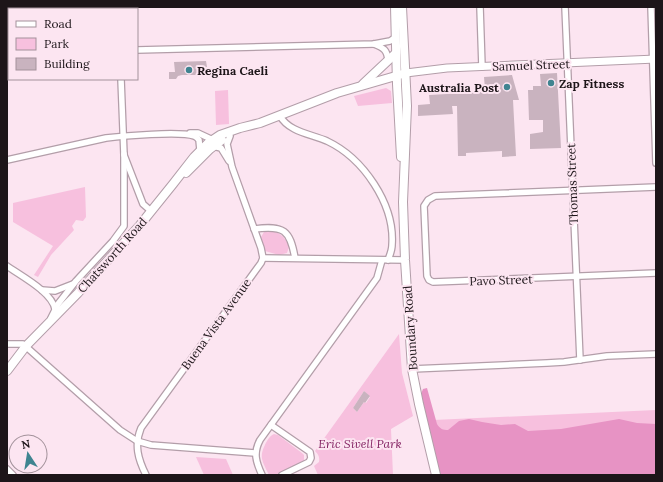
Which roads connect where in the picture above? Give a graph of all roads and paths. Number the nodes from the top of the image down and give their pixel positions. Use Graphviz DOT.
graph roads {
  1 [pos="395,7"];
  2 [pos="402,7"];
  3 [pos="480,7"];
  4 [pos="565,7"];
  5 [pos="651,7"];
  6 [pos="396,37"];
  7 [pos="374,44"];
  8 [pos="138,50"];
  9 [pos="396,53"];
  10 [pos="654,59"];
  11 [pos="388,60"];
  12 [pos="567,63"];
  13 [pos="482,67"];
  14 [pos="406,73"];
  15 [pos="397,75"];
  16 [pos="121,80"];
  17 [pos="361,85"];
  18 [pos="280,116"];
  19 [pos="260,123"];
  20 [pos="178,134"];
  21 [pos="122,136"];
  22 [pos="230,136"];
  23 [pos="213,143"];
  24 [pos="200,150"];
  25 [pos="124,154"];
  26 [pos="7,160"];
  27 [pos="656,163"];
  28 [pos="232,167"];
  29 [pos="404,178"];
  30 [pos="173,184"];
  31 [pos="656,187"];
  32 [pos="572,191"];
  33 [pos="151,211"];
  34 [pos="254,229"];
  35 [pos="263,258"];
  36 [pos="294,258"];
  37 [pos="385,260"];
  38 [pos="406,260"];
  39 [pos="7,266"];
  40 [pos="656,273"];
  41 [pos="576,277"];
  42 [pos="76,281"];
  43 [pos="42,290"];
  44 [pos="55,309"];
  45 [pos="49,324"];
  46 [pos="7,344"];
  47 [pos="26,346"];
  48 [pos="656,354"];
  49 [pos="580,360"];
  50 [pos="412,369"];
  51 [pos="7,371"];
  52 [pos="271,424"];
  53 [pos="137,441"];
  54 [pos="255,453"];
  55 [pos="7,469"];
  56 [pos="13,475"];
  57 [pos="146,475"];
  58 [pos="262,475"];
  59 [pos="282,475"];
  60 [pos="436,475"];
  1 -- 6 [label="main road, Boundary Road"];
  2 -- 14 [label="main road, Boundary Road"];
  3 -- 13 [label="street"];
  4 -- 12 [label="street, Thomas Street"];
  5 -- 10 [label="street"];
  6 -- 7 [label="street"];
  6 -- 9 [label="main road, Boundary Road"];
  7 -- 8 [label="street"];
  7 -- 11 [label="street"];
  9 -- 11 [label="main road, Chatsworth Road"];
  9 -- 15 [label="main road, Boundary Road"];
  10 -- 12 [label="street, Samuel Street"];
  10 -- 27 [label="street"];
  11 -- 17 [label="main road, Chatsworth Road"];
  12 -- 13 [label="street, Samuel Street"];
  12 -- 32 [label="street, Thomas Street"];
  13 -- 14 [label="street, Samuel Street"];
  14 -- 15 [label="main road, Chatsworth Road"];
  14 -- 29 [label="main road, Boundary Road"];
  15 -- 17 [label="main road, Chatsworth Road"];
  15 -- 29 [label="main road, Boundary Road"];
  16 -- 21 [label="street"];
  17 -- 18 [label="main road, Chatsworth Road"];
  18 -- 19 [label="main road, Chatsworth Road"];
  18 -- 37 [label="street"];
  19 -- 22 [label="main road, Chatsworth Road"];
  19 -- 23 [label="main road, Chatsworth Road"];
  20 -- 21 [label="street"];
  20 -- 23 [label="street"];
  20 -- 24 [label="street"];
  21 -- 25 [label="street"];
  21 -- 26 [label="street"];
  22 -- 23 [label="main road, Chatsworth Road"];
  22 -- 28 [label="street"];
  23 -- 24 [label="main road, Chatsworth Road"];
  23 -- 28 [label="street"];
  23 -- 30 [label="main road, Chatsworth Road"];
  24 -- 30 [label="main road, Chatsworth Road"];
  25 -- 33 [label="street"];
  25 -- 42 [label="street, Chatsworth Road"];
  28 -- 34 [label="street"];
  29 -- 38 [label="main road, Boundary Road"];
  30 -- 33 [label="main road, Chatsworth Road"];
  31 -- 32 [label="street"];
  32 -- 41 [label="street, Thomas Street"];
  32 -- 41 [label="street, Pavo Street"];
  33 -- 45 [label="main road, Chatsworth Road"];
  34 -- 35 [label="street"];
  34 -- 36 [label="street"];
  35 -- 36 [label="street"];
  35 -- 53 [label="street, Buena Vista Avenue"];
  36 -- 37 [label="street"];
  37 -- 38 [label="street"];
  37 -- 52 [label="street"];
  38 -- 50 [label="main road, Boundary Road"];
  39 -- 43 [label="street"];
  40 -- 41 [label="street, Pavo Street"];
  41 -- 49 [label="street, Thomas Street"];
  42 -- 43 [label="street"];
  42 -- 44 [label="street, Chatsworth Road"];
  43 -- 44 [label="street"];
  44 -- 45 [label="street, Chatsworth Road"];
  45 -- 47 [label="main road, Chatsworth Road"];
  46 -- 47 [label="street"];
  47 -- 51 [label="main road, Chatsworth Road"];
  47 -- 53 [label="street"];
  48 -- 49 [label="street"];
  49 -- 50 [label="street"];
  50 -- 60 [label="main road, Boundary Road"];
  52 -- 54 [label="street"];
  52 -- 59 [label="street"];
  53 -- 54 [label="street"];
  53 -- 57 [label="street"];
  54 -- 58 [label="street"];
  55 -- 56 [label="street"];
}
